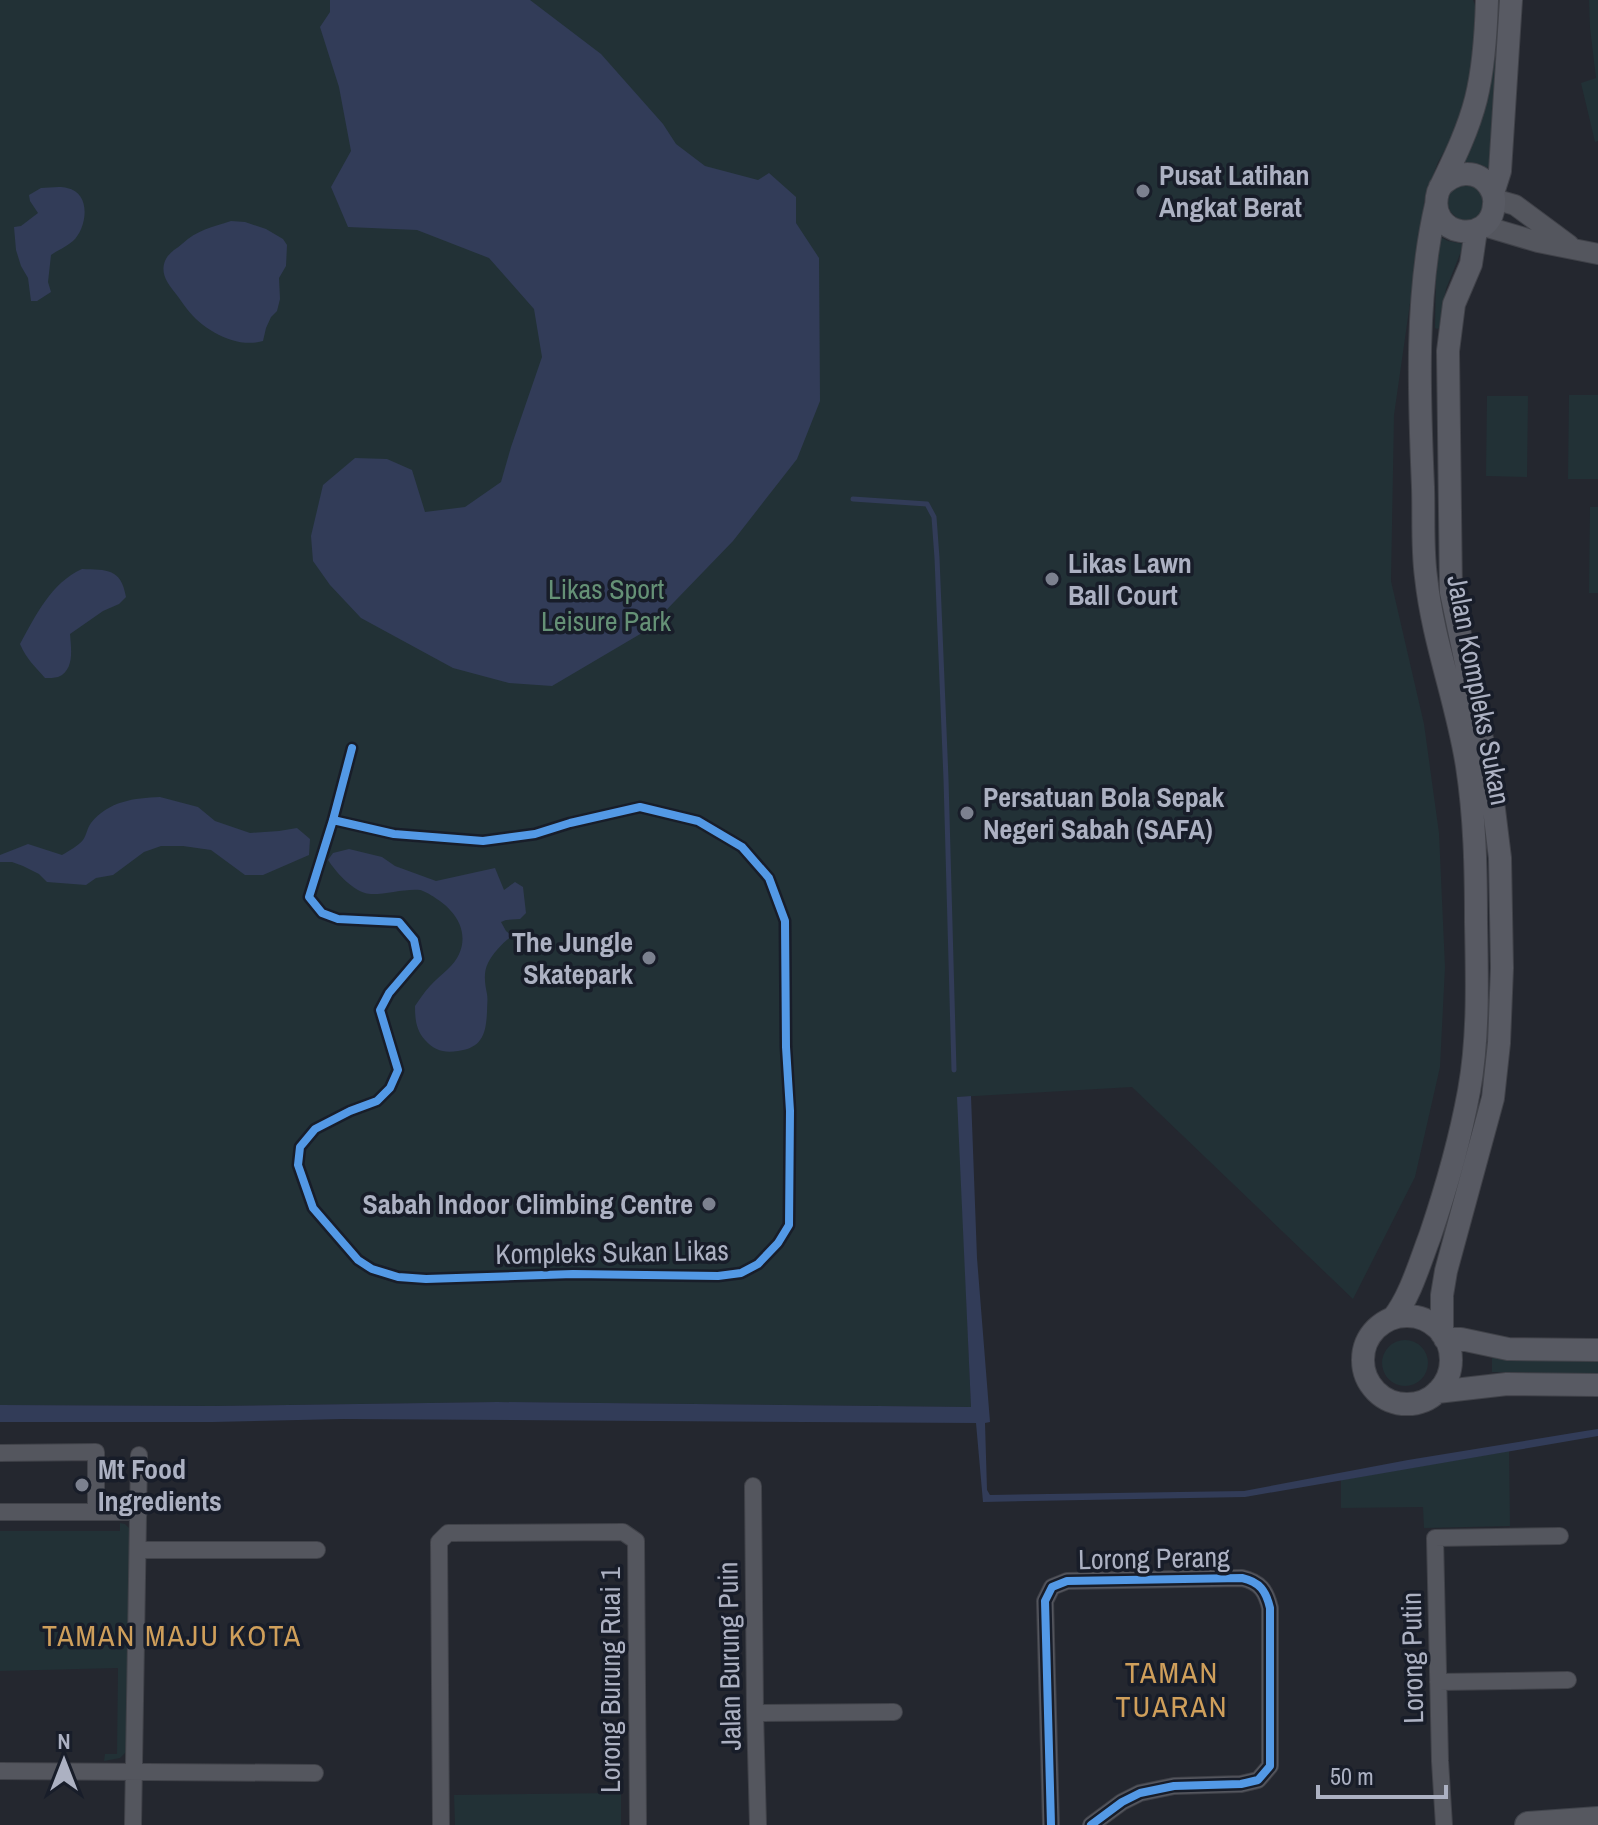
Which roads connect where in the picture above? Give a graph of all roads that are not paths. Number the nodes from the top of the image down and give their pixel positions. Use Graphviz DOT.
graph roads {
  1 [pos="1487,0"];
  2 [pos="1511,0"];
  3 [pos="1438,196"];
  4 [pos="1494,196"];
  5 [pos="1480,228"];
  6 [pos="1572,248"];
  7 [pos="1598,254"];
  8 [pos="1393,1318"];
  9 [pos="1444,1336"];
  10 [pos="1598,1350"];
  11 [pos="1598,1385"];
  12 [pos="1437,1392"];
  13 [pos="0,1453"];
  14 [pos="139,1455"];
  15 [pos="753,1486"];
  16 [pos="0,1512"];
  17 [pos="96,1512"];
  18 [pos="139,1512"];
  19 [pos="1560,1536"];
  20 [pos="139,1550"];
  21 [pos="317,1550"];
  22 [pos="1568,1680"];
  23 [pos="1438,1682"];
  24 [pos="894,1712"];
  25 [pos="755,1713"];
  26 [pos="0,1771"];
  27 [pos="134,1771"];
  28 [pos="315,1773"];
  29 [pos="1598,1820"];
  30 [pos="133,1825"];
  31 [pos="441,1825"];
  32 [pos="638,1825"];
  33 [pos="758,1825"];
  34 [pos="1051,1825"];
  35 [pos="1091,1825"];
  36 [pos="1444,1825"];
  37 [pos="1528,1825"];
  1 -- 3 [label="main road, Jalan Kompleks Sukan"];
  2 -- 4 [label="main road"];
  3 -- 4 [label="main road"];
  3 -- 5 [label="main road"];
  3 -- 8 [label="main road, Jalan Kompleks Sukan"];
  4 -- 5 [label="main road"];
  4 -- 6 [label="street"];
  5 -- 6 [label="street"];
  5 -- 9 [label="main road, Jalan Kompleks Sukan"];
  6 -- 7 [label="street"];
  8 -- 9 [label="main road"];
  8 -- 12 [label="main road"];
  9 -- 10 [label="main road"];
  9 -- 12 [label="main road"];
  11 -- 12 [label="main road"];
  13 -- 17 [label="street"];
  14 -- 18 [label="street"];
  15 -- 25 [label="street, Jalan Burung Puin"];
  16 -- 17 [label="street"];
  17 -- 18 [label="street"];
  18 -- 20 [label="street"];
  19 -- 23 [label="street, Lorong Putin"];
  20 -- 21 [label="street"];
  20 -- 27 [label="street"];
  22 -- 23 [label="street"];
  23 -- 36 [label="street, Lorong Putin"];
  24 -- 25 [label="street"];
  25 -- 33 [label="street, Jalan Burung Puin"];
  26 -- 27 [label="street"];
  27 -- 28 [label="street"];
  27 -- 30 [label="street"];
  29 -- 37 [label="main road"];
  31 -- 32 [label="street, Lorong Burung Ruai 1"];
  34 -- 35 [label="street, Lorong Perang"];
}
